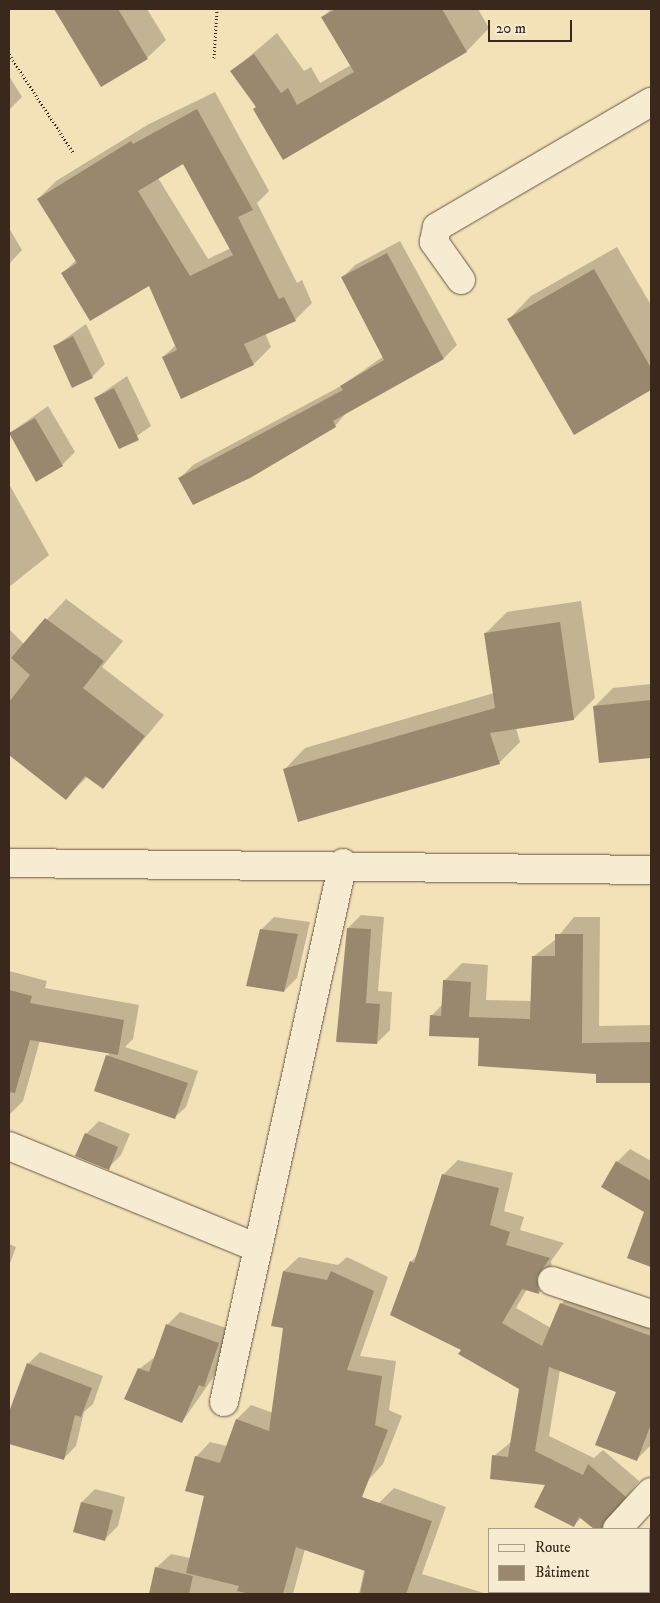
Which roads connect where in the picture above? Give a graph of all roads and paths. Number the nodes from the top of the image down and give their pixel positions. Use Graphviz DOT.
graph roads {
  1 [pos="217,9"];
  2 [pos="9,54"];
  3 [pos="214,58"];
  4 [pos="651,102"];
  5 [pos="73,152"];
  6 [pos="461,280"];
  7 [pos="9,863"];
  8 [pos="342,863"];
  9 [pos="651,870"];
  10 [pos="9,1146"];
  11 [pos="258,1248"];
  12 [pos="552,1281"];
  13 [pos="651,1314"];
  14 [pos="224,1402"];
  15 [pos="651,1492"];
  16 [pos="618,1528"];
  1 -- 3 [label="path"];
  2 -- 5 [label="path"];
  4 -- 6 [label="street"];
  7 -- 8 [label="street"];
  8 -- 9 [label="street"];
  8 -- 11 [label="street"];
  10 -- 11 [label="street"];
  11 -- 14 [label="street"];
  12 -- 13 [label="street"];
  15 -- 16 [label="street"];
}
